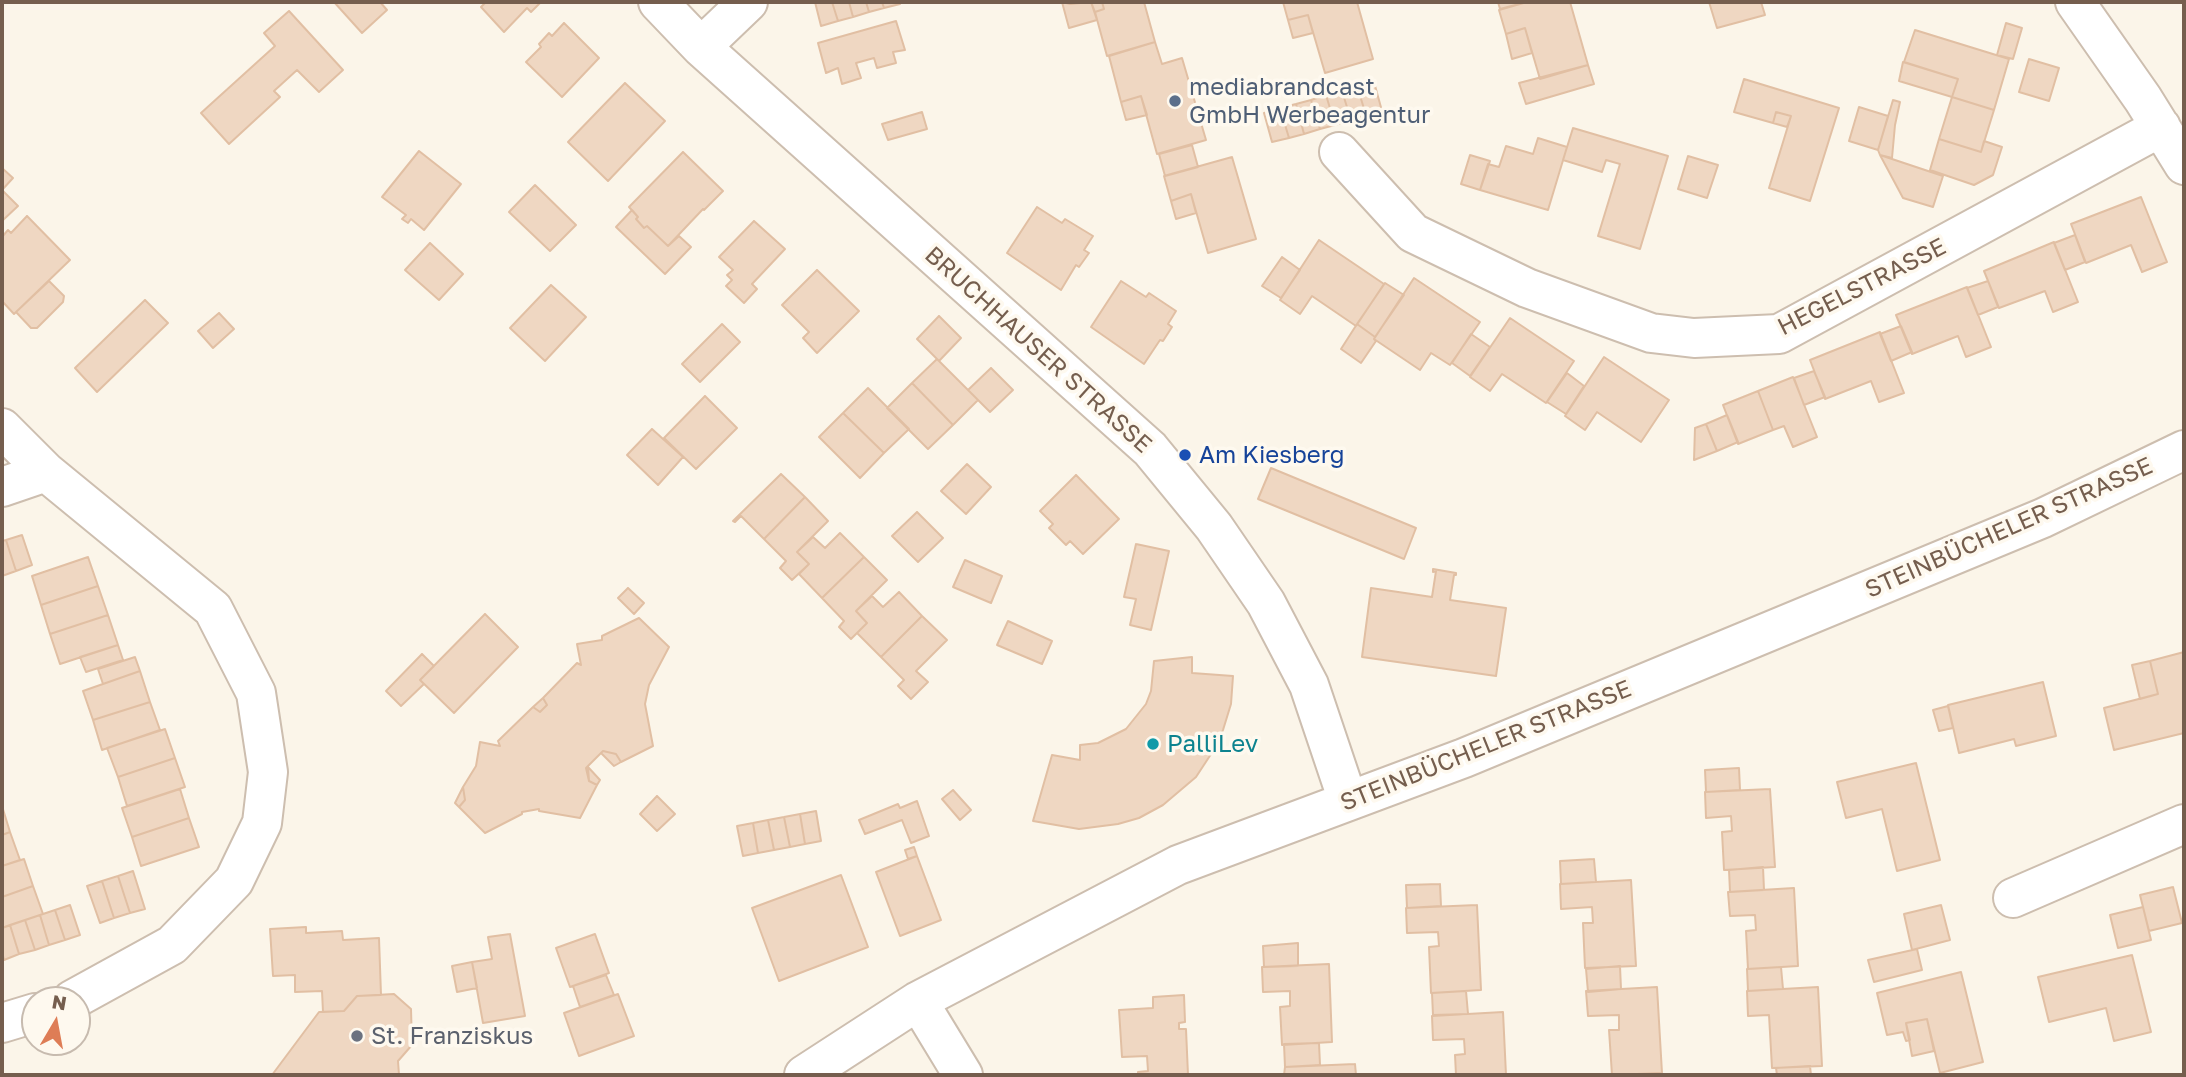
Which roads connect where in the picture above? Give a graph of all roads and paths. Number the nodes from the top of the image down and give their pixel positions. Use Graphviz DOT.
graph roads {
  1 [pos="657,2"];
  2 [pos="748,2"];
  3 [pos="2075,2"];
  4 [pos="701,47"];
  5 [pos="2161,127"];
  6 [pos="1339,152"];
  7 [pos="2184,165"];
  8 [pos="2,428"];
  9 [pos="2184,450"];
  10 [pos="46,472"];
  11 [pos="2,487"];
  12 [pos="1348,801"];
  13 [pos="2184,824"];
  14 [pos="2013,898"];
  15 [pos="91,990"];
  16 [pos="918,1001"];
  17 [pos="21,1017"];
  18 [pos="2,1023"];
  19 [pos="804,1075"];
  20 [pos="964,1075"];
  1 -- 4 [label="street, BRUCHHAUSER STRASSE"];
  2 -- 4 [label="street"];
  3 -- 5 [label="street"];
  4 -- 12 [label="street, BRUCHHAUSER STRASSE"];
  5 -- 6 [label="street, HEGELSTRASSE"];
  5 -- 7 [label="street"];
  8 -- 10 [label="street"];
  9 -- 12 [label="street, STEINBÜCHELER STRASSE"];
  10 -- 11 [label="street"];
  10 -- 15 [label="street"];
  12 -- 16 [label="street, STEINBÜCHELER STRASSE"];
  13 -- 14 [label="street"];
  16 -- 19 [label="street, STEINBÜCHELER STRASSE"];
  16 -- 20 [label="street"];
  17 -- 18 [label="street"];
}
